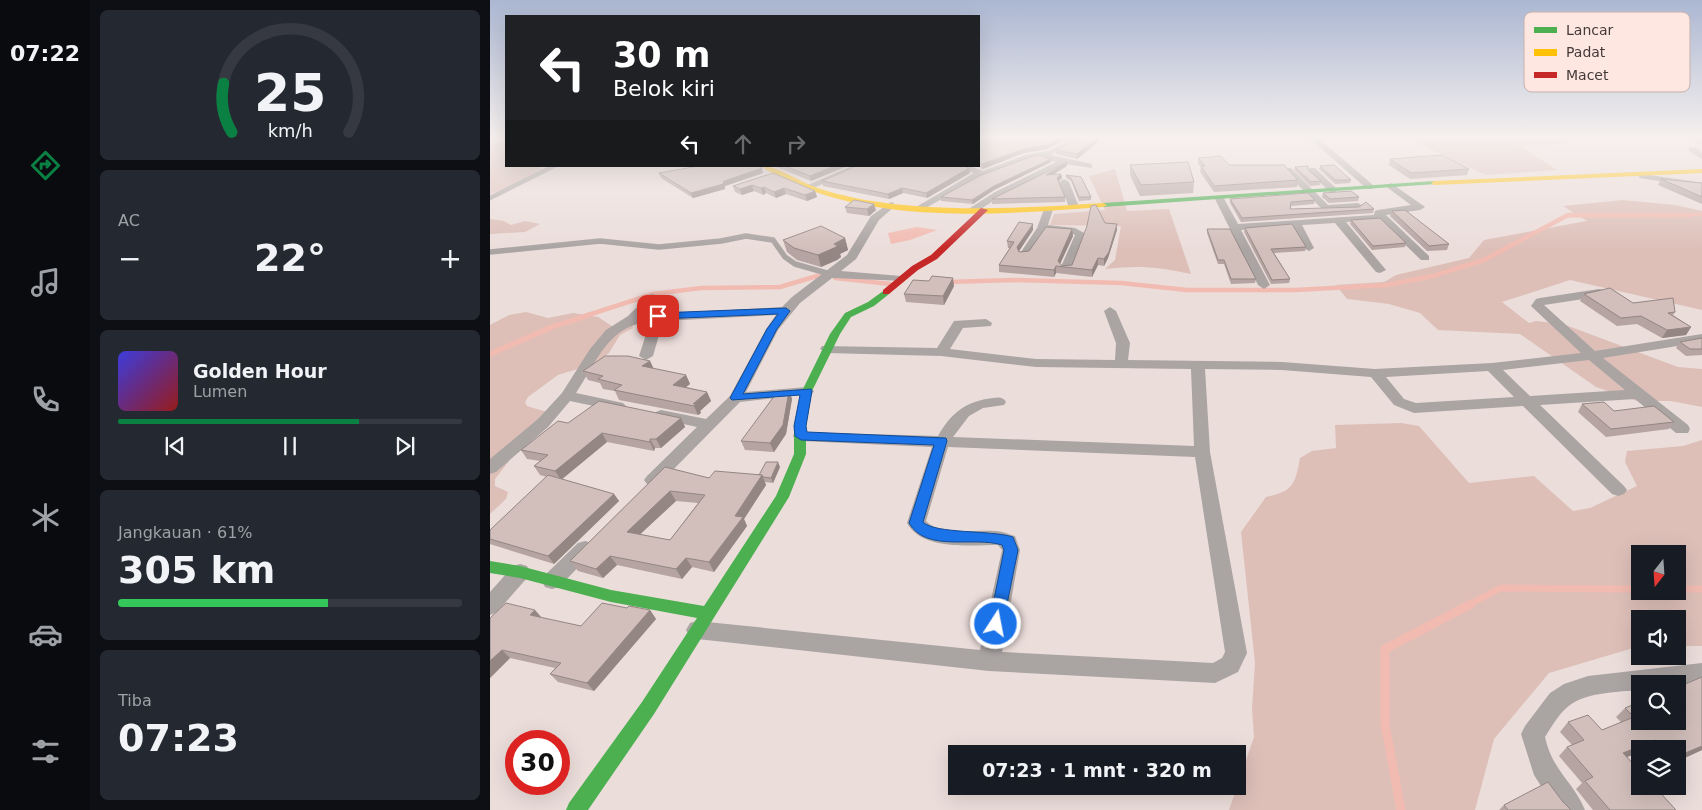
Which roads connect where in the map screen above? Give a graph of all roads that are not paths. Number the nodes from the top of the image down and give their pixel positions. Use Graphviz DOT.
graph roads {
  1 [pos="540,174"];
  2 [pos="776,174"];
  3 [pos="781,174"];
  4 [pos="841,174"];
  5 [pos="983,174"];
  6 [pos="1038,174"];
  7 [pos="1292,174"];
  8 [pos="1316,174"];
  9 [pos="1354,174"];
  10 [pos="1611,174"];
  11 [pos="1617,174"];
  12 [pos="980,175"];
  13 [pos="763,178"];
  14 [pos="1064,182"];
  15 [pos="1702,185"];
  16 [pos="1391,186"];
  17 [pos="808,187"];
  18 [pos="1370,187"];
  19 [pos="1332,190"];
  20 [pos="1310,192"];
  21 [pos="1219,197"];
  22 [pos="490,198"];
  23 [pos="891,205"];
  24 [pos="1358,206"];
  25 [pos="921,207"];
  26 [pos="1074,207"];
  27 [pos="1326,208"];
  28 [pos="1048,209"];
  29 [pos="1310,209"];
  30 [pos="978,210"];
  31 [pos="1382,217"];
  32 [pos="1339,221"];
  33 [pos="1296,224"];
  34 [pos="1234,227"];
  35 [pos="1042,228"];
  36 [pos="1309,248"];
  37 [pos="490,252"];
  38 [pos="1024,255"];
  39 [pos="1425,258"];
  40 [pos="1066,269"];
  41 [pos="1380,270"];
  42 [pos="827,276"];
  43 [pos="899,283"];
  44 [pos="1264,285"];
  45 [pos="1599,293"];
  46 [pos="653,298"];
  47 [pos="786,311"];
  48 [pos="1110,311"];
  49 [pos="658,316"];
  50 [pos="632,319"];
  51 [pos="986,323"];
  52 [pos="1702,338"];
  53 [pos="826,349"];
  54 [pos="941,352"];
  55 [pos="646,356"];
  56 [pos="1592,356"];
  57 [pos="1198,364"];
  58 [pos="1120,365"];
  59 [pos="1492,367"];
  60 [pos="1375,373"];
  61 [pos="807,391"];
  62 [pos="1638,394"];
  63 [pos="567,396"];
  64 [pos="736,398"];
  65 [pos="999,402"];
  66 [pos="1529,402"];
  67 [pos="710,425"];
  68 [pos="1682,429"];
  69 [pos="801,436"];
  70 [pos="941,441"];
  71 [pos="1202,452"];
  72 [pos="490,468"];
  73 [pos="1618,490"];
  74 [pos="639,494"];
  75 [pos="600,534"];
  76 [pos="490,567"];
  77 [pos="520,572"];
  78 [pos="552,581"];
  79 [pos="490,606"];
  80 [pos="703,621"];
  81 [pos="989,661"];
  82 [pos="1702,673"];
  83 [pos="576,810"];
  84 [pos="1572,810"];
  1 -- 22 [label="lane"];
  2 -- 13 [label="street"];
  3 -- 17 [label="street"];
  4 -- 17 [label="street"];
  5 -- 12 [label="street"];
  6 -- 30 [label="street"];
  7 -- 20 [label="street"];
  8 -- 19 [label="street"];
  9 -- 18 [label="street"];
  10 -- 11 [label="street"];
  10 -- 15 [label="lane"];
  10 -- 16 [label="street"];
  12 -- 25 [label="street"];
  14 -- 26 [label="street"];
  16 -- 18 [label="street"];
  16 -- 31 [label="street"];
  17 -- 23 [label="street"];
  18 -- 19 [label="street"];
  19 -- 20 [label="street"];
  20 -- 21 [label="street"];
  20 -- 27 [label="street"];
  21 -- 26 [label="street"];
  21 -- 34 [label="street"];
  23 -- 25 [label="street"];
  23 -- 42 [label="street"];
  24 -- 27 [label="street"];
  25 -- 30 [label="street"];
  26 -- 28 [label="street"];
  27 -- 29 [label="street"];
  28 -- 30 [label="street"];
  28 -- 35 [label="street"];
  30 -- 43 [label="street"];
  31 -- 32 [label="street"];
  31 -- 39 [label="street"];
  32 -- 33 [label="street"];
  32 -- 41 [label="street"];
  33 -- 34 [label="street"];
  33 -- 36 [label="street"];
  34 -- 44 [label="street"];
  35 -- 38 [label="street"];
  35 -- 40 [label="street"];
  37 -- 42 [label="lane"];
  42 -- 43 [label="street"];
  42 -- 47 [label="street"];
  43 -- 53 [label="street"];
  45 -- 56 [label="street"];
  46 -- 50 [label="street"];
  47 -- 49 [label="street"];
  47 -- 64 [label="street"];
  48 -- 58 [label="street"];
  49 -- 50 [label="street"];
  49 -- 55 [label="street"];
  50 -- 63 [label="street"];
  51 -- 54 [label="street"];
  52 -- 56 [label="street"];
  53 -- 54 [label="street"];
  53 -- 61 [label="street"];
  54 -- 58 [label="street"];
  56 -- 59 [label="street"];
  56 -- 62 [label="street"];
  57 -- 58 [label="street"];
  57 -- 60 [label="street"];
  57 -- 71 [label="street"];
  59 -- 60 [label="street"];
  59 -- 66 [label="street"];
  60 -- 66 [label="street"];
  61 -- 64 [label="street"];
  61 -- 69 [label="street"];
  62 -- 66 [label="street"];
  62 -- 68 [label="street"];
  63 -- 67 [label="street"];
  63 -- 72 [label="street"];
  64 -- 67 [label="street"];
  65 -- 70 [label="street"];
  66 -- 73 [label="street"];
  67 -- 74 [label="street"];
  69 -- 70 [label="street"];
  69 -- 80 [label="street"];
  70 -- 71 [label="street"];
  70 -- 81 [label="street"];
  71 -- 81 [label="street"];
  75 -- 78 [label="street"];
  76 -- 77 [label="street"];
  77 -- 78 [label="street"];
  77 -- 79 [label="street"];
  78 -- 80 [label="street"];
  80 -- 81 [label="street"];
  80 -- 83 [label="street"];
  82 -- 84 [label="street"];
}
